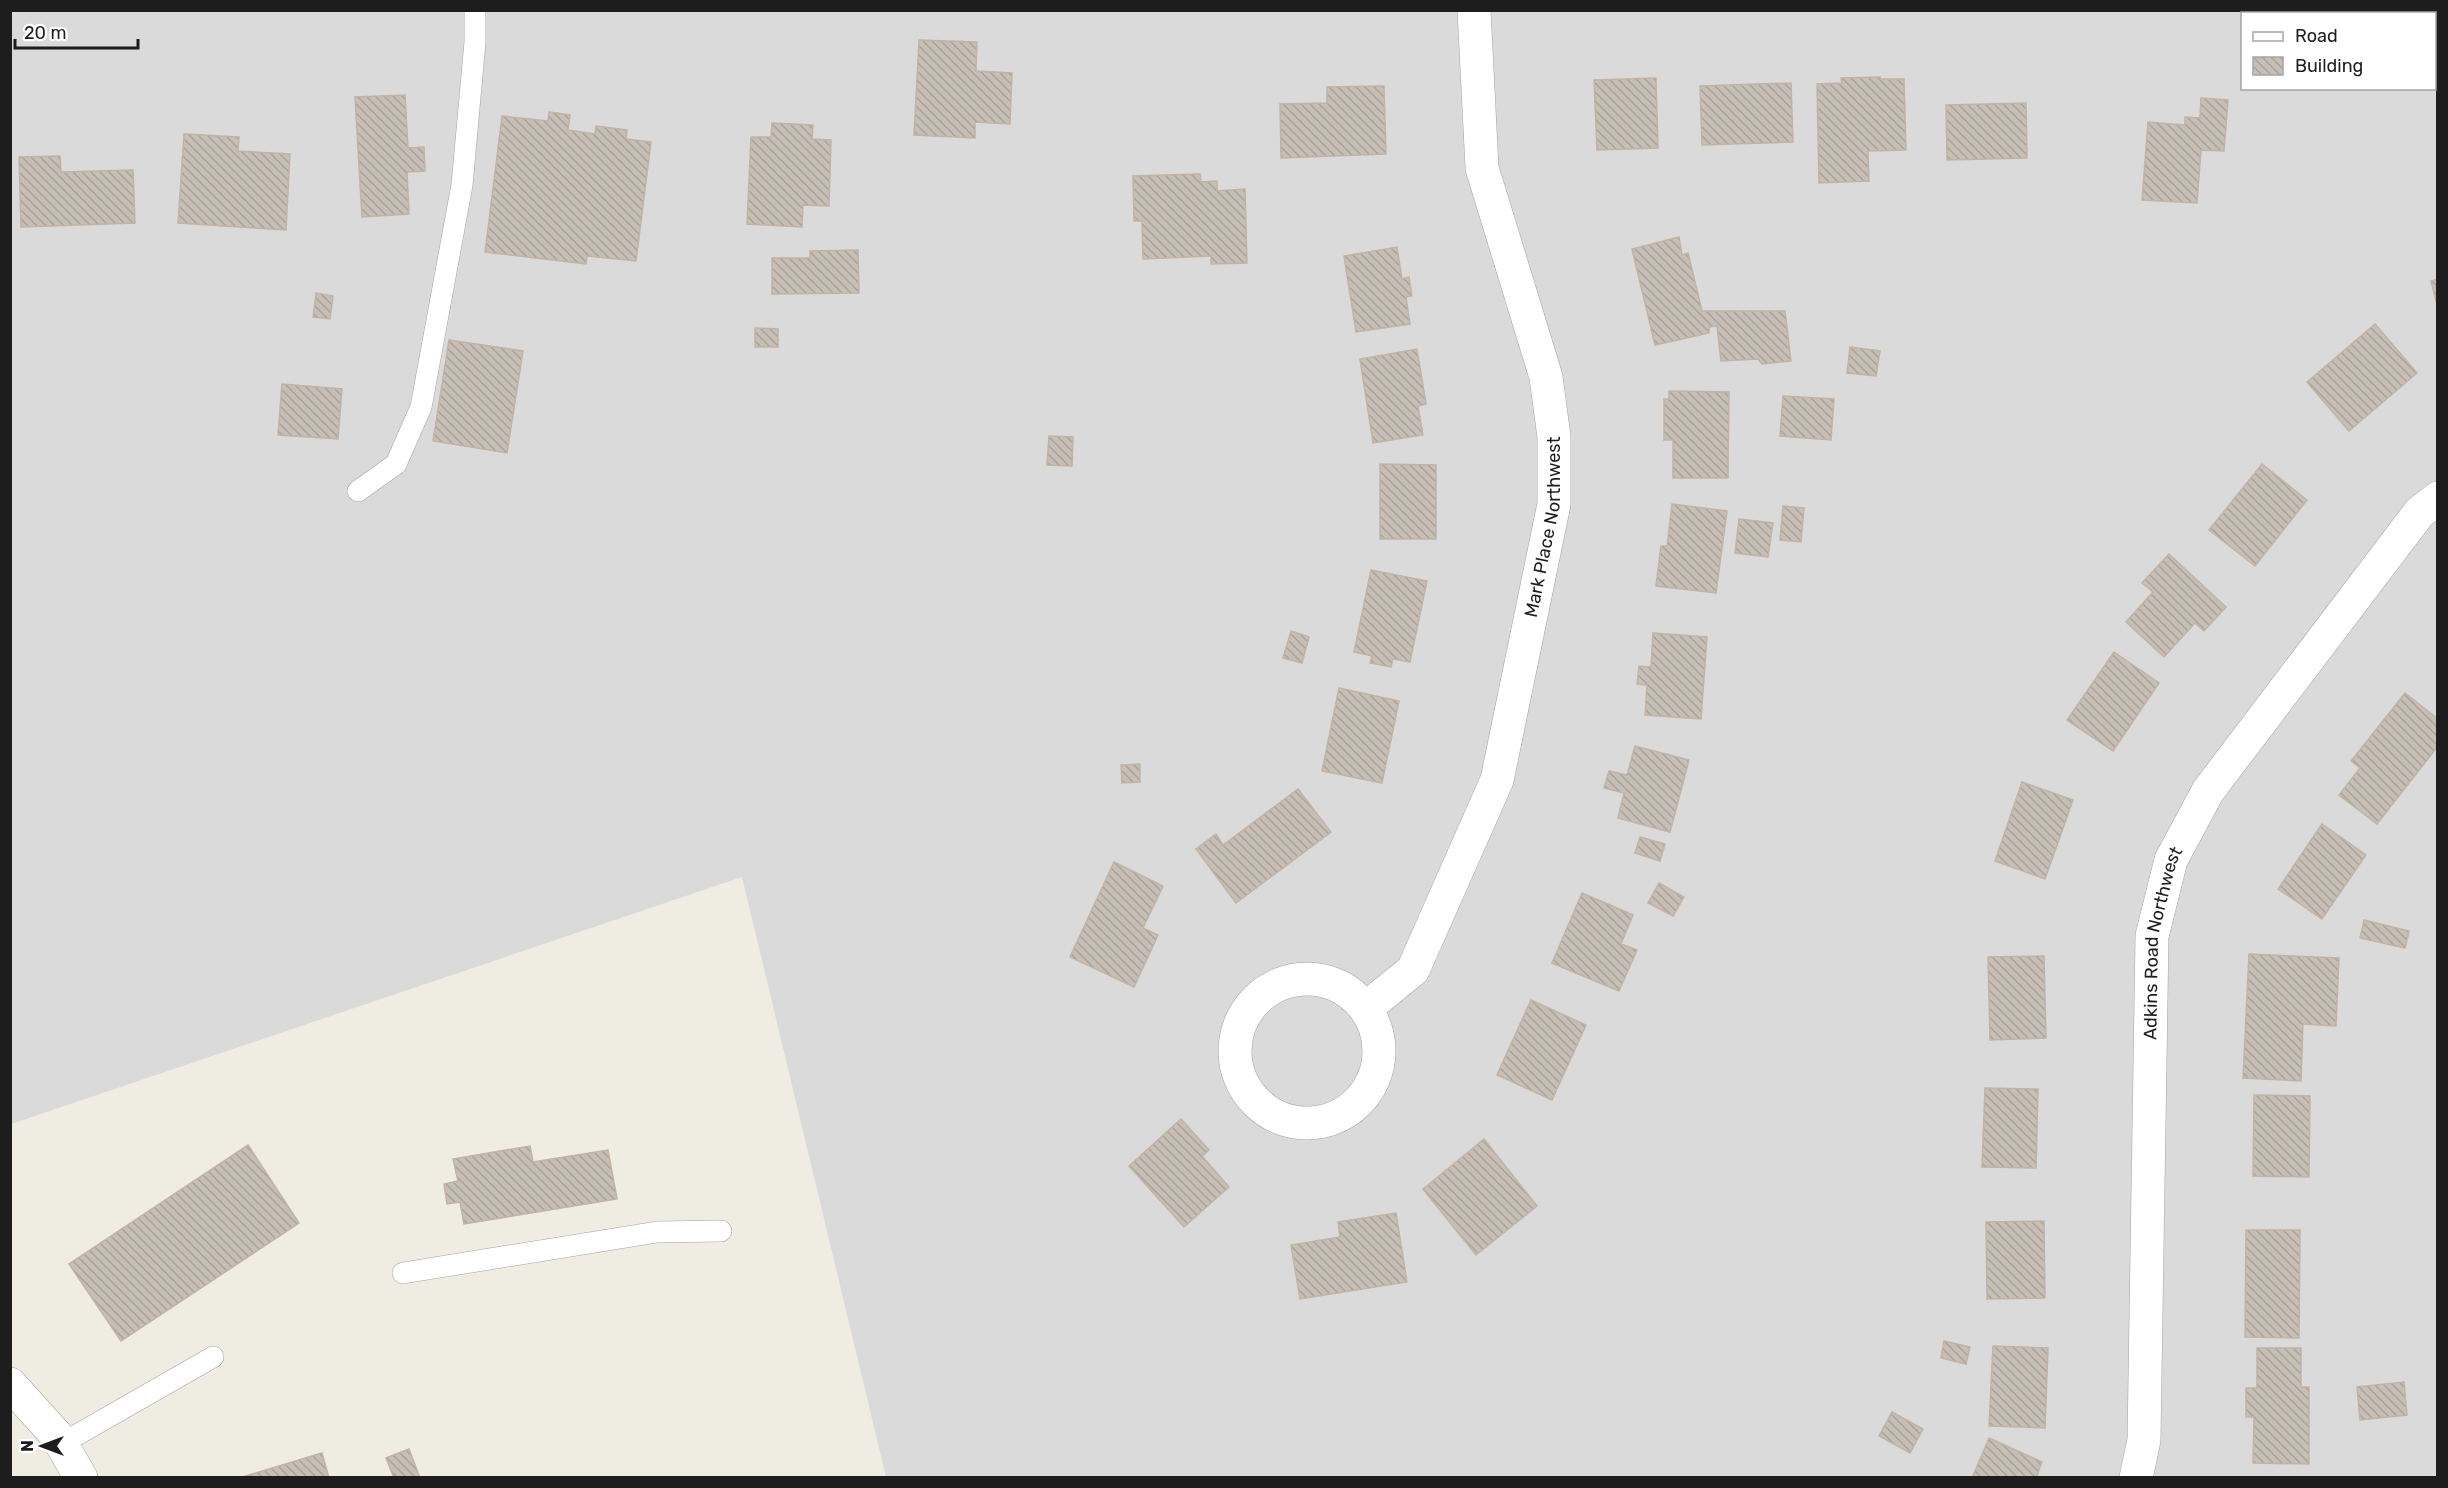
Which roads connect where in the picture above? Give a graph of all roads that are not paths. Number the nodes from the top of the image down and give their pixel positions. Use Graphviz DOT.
graph roads {
  1 [pos="475,10"];
  2 [pos="1474,10"];
  3 [pos="358,491"];
  4 [pos="2438,498"];
  5 [pos="1366,1008"];
  6 [pos="721,1231"];
  7 [pos="403,1273"];
  8 [pos="213,1357"];
  9 [pos="10,1384"];
  10 [pos="61,1444"];
  11 [pos="81,1478"];
  12 [pos="2136,1478"];
  1 -- 3 [label="lane"];
  2 -- 5 [label="street, Mark Place Northwest"];
  4 -- 12 [label="street, Adkins Road Northwest"];
  5 -- 5 [label="street"];
  6 -- 7 [label="lane"];
  8 -- 10 [label="lane"];
  9 -- 10 [label="street"];
  10 -- 11 [label="street"];
}
